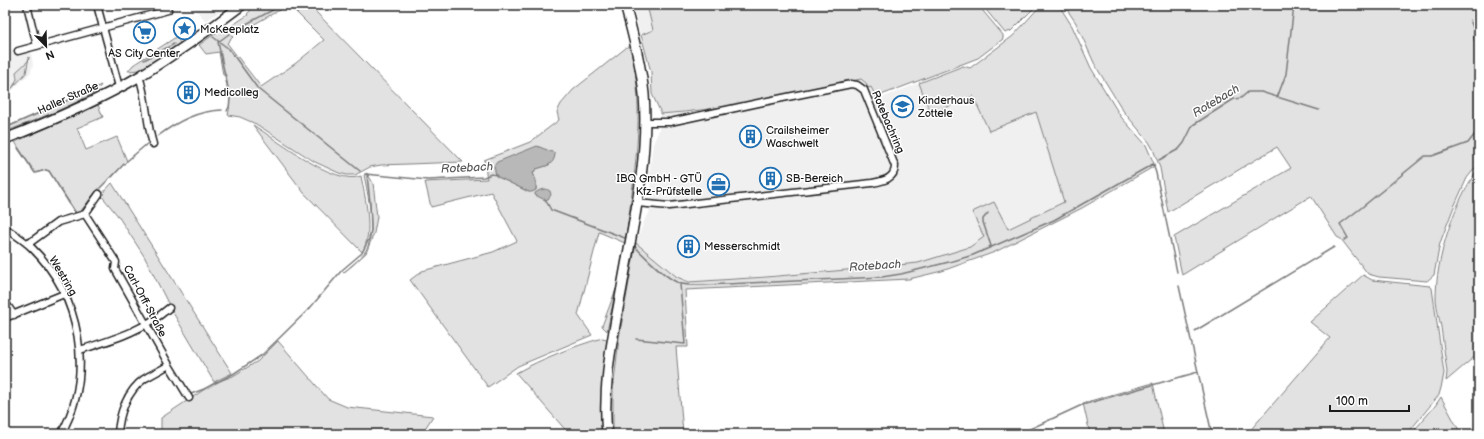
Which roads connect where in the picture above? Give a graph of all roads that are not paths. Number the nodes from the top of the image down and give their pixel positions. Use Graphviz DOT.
graph roads {
  1 [pos="26,5"];
  2 [pos="97,5"];
  3 [pos="242,5"];
  4 [pos="625,5"];
  5 [pos="168,10"];
  6 [pos="103,28"];
  7 [pos="37,46"];
  8 [pos="18,51"];
  9 [pos="139,76"];
  10 [pos="119,87"];
  11 [pos="644,122"];
  12 [pos="5,138"];
  13 [pos="153,144"];
  14 [pos="99,194"];
  15 [pos="637,203"];
  16 [pos="85,214"];
  17 [pos="5,228"];
  18 [pos="28,244"];
  19 [pos="64,294"];
  20 [pos="5,302"];
  21 [pos="169,308"];
  22 [pos="14,315"];
  23 [pos="5,318"];
  24 [pos="146,325"];
  25 [pos="80,350"];
  26 [pos="169,365"];
  27 [pos="189,398"];
  28 [pos="61,434"];
  29 [pos="118,434"];
  30 [pos="608,434"];
  1 -- 7 [label="street"];
  2 -- 6 [label="street"];
  3 -- 9 [label="main road, Haller Straße"];
  4 -- 11 [label="main road"];
  5 -- 6 [label="street"];
  6 -- 7 [label="street"];
  6 -- 10 [label="street"];
  7 -- 8 [label="street"];
  9 -- 10 [label="main road, Haller Straße"];
  9 -- 13 [label="street"];
  10 -- 12 [label="main road, Haller Straße"];
  11 -- 15 [label="main road"];
  11 -- 15 [label="street, Rotebachring"];
  14 -- 16 [label="street"];
  15 -- 30 [label="main road"];
  16 -- 18 [label="street"];
  16 -- 24 [label="street, Carl-Orff-Straße"];
  17 -- 18 [label="street, Westring"];
  18 -- 19 [label="street, Westring"];
  19 -- 22 [label="street"];
  19 -- 25 [label="street, Westring"];
  20 -- 22 [label="street"];
  21 -- 24 [label="street"];
  22 -- 23 [label="street"];
  24 -- 25 [label="street"];
  24 -- 26 [label="street, Carl-Orff-Straße"];
  25 -- 28 [label="street, Westring"];
  26 -- 27 [label="street, Carl-Orff-Straße"];
  26 -- 29 [label="street"];
}
